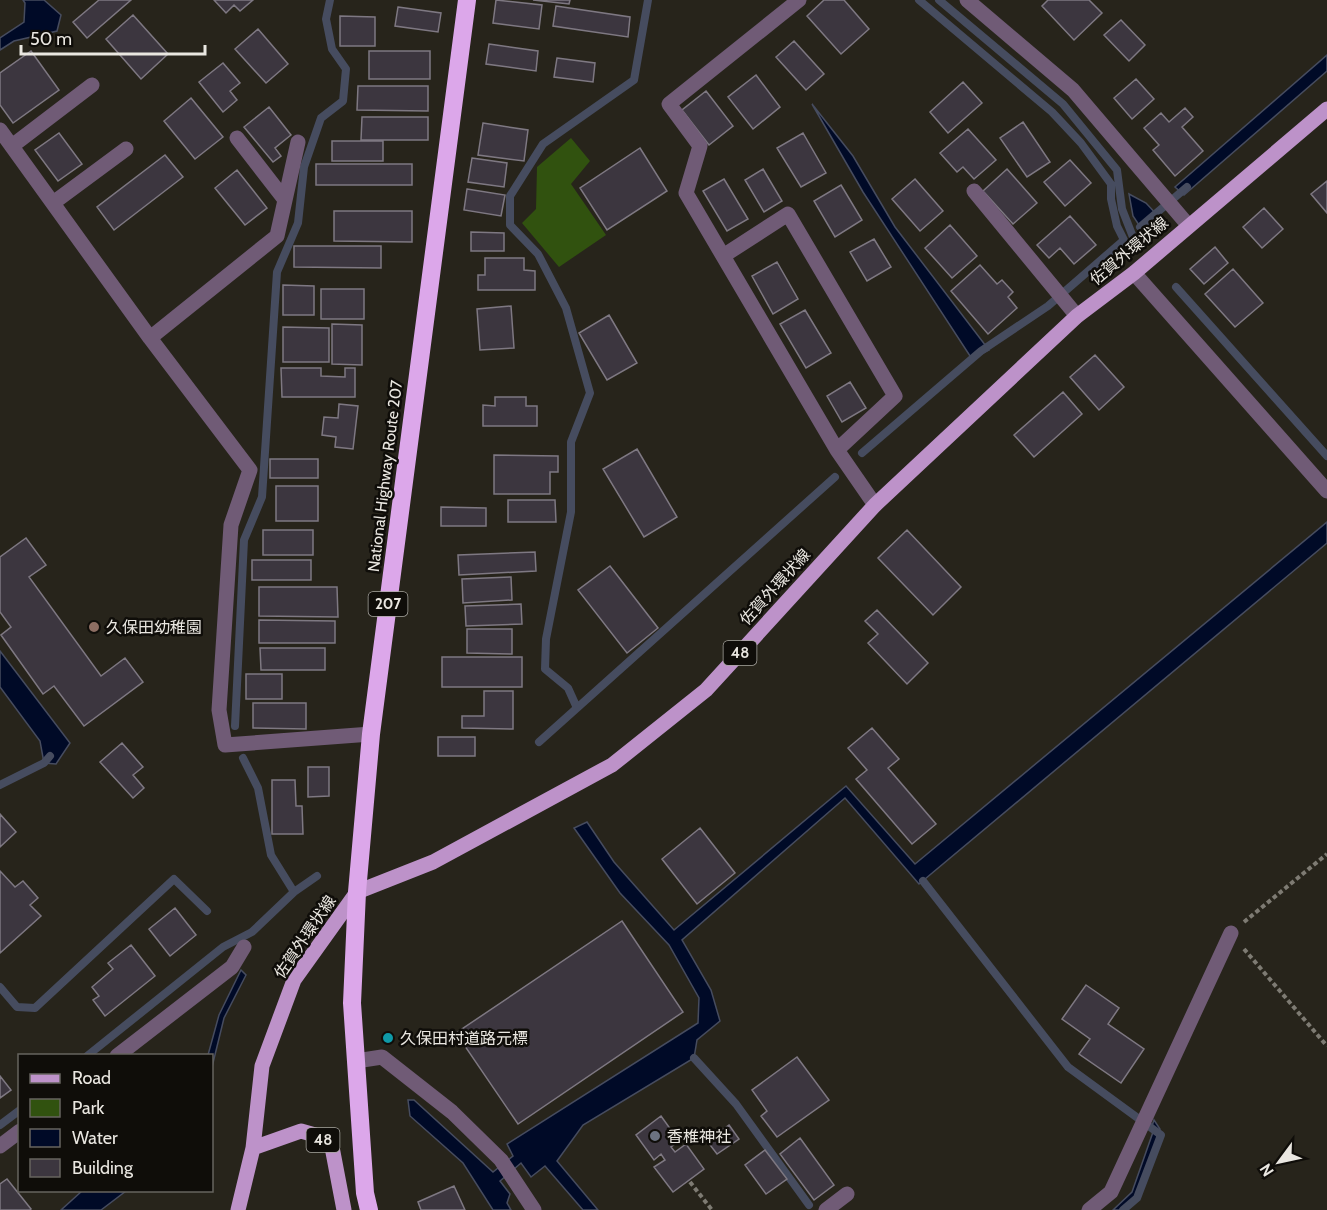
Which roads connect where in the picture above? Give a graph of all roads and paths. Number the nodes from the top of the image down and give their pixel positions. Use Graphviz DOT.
graph roads {
  1 [pos="467,0"];
  2 [pos="799,0"];
  3 [pos="967,0"];
  4 [pos="92,85"];
  5 [pos="1327,109"];
  6 [pos="0,130"];
  7 [pos="237,138"];
  8 [pos="298,142"];
  9 [pos="12,146"];
  10 [pos="126,149"];
  11 [pos="974,191"];
  12 [pos="285,200"];
  13 [pos="53,203"];
  14 [pos="1188,225"];
  15 [pos="723,256"];
  16 [pos="1134,273"];
  17 [pos="1077,316"];
  18 [pos="150,338"];
  19 [pos="837,450"];
  20 [pos="1327,491"];
  21 [pos="875,505"];
  22 [pos="371,734"];
  23 [pos="1327,854"];
  24 [pos="357,892"];
  25 [pos="1231,933"];
  26 [pos="244,947"];
  27 [pos="1327,1046"];
  28 [pos="120,1054"];
  29 [pos="356,1061"];
  30 [pos="18,1132"];
  31 [pos="0,1146"];
  32 [pos="253,1148"];
  33 [pos="690,1182"];
  34 [pos="847,1194"];
  35 [pos="238,1210"];
  36 [pos="344,1210"];
  37 [pos="369,1210"];
  38 [pos="534,1210"];
  39 [pos="712,1210"];
  40 [pos="826,1210"];
  41 [pos="1089,1210"];
  1 -- 22 [label="highway, National Highway Route 207 / 207"];
  2 -- 15 [label="street"];
  3 -- 14 [label="street"];
  4 -- 9 [label="street"];
  5 -- 14 [label="main road, 佐賀外環状線 / 48"];
  6 -- 9 [label="street"];
  7 -- 12 [label="street"];
  8 -- 12 [label="street"];
  9 -- 13 [label="street"];
  10 -- 13 [label="street"];
  11 -- 17 [label="street"];
  12 -- 18 [label="street"];
  13 -- 18 [label="street"];
  14 -- 16 [label="main road, 佐賀外環状線 / 48"];
  15 -- 19 [label="street"];
  15 -- 19 [label="street"];
  16 -- 17 [label="main road, 佐賀外環状線 / 48"];
  16 -- 20 [label="street"];
  17 -- 21 [label="main road, 佐賀外環状線 / 48"];
  18 -- 22 [label="street"];
  19 -- 21 [label="street"];
  21 -- 24 [label="main road, 佐賀外環状線 / 48"];
  22 -- 24 [label="highway, National Highway Route 207 / 207"];
  23 -- 25 [label="path"];
  24 -- 29 [label="highway, National Highway Route 207 / 207"];
  24 -- 32 [label="main road, 佐賀外環状線"];
  25 -- 27 [label="path"];
  25 -- 41 [label="street"];
  26 -- 28 [label="street"];
  29 -- 37 [label="highway, National Highway Route 207 / 207"];
  29 -- 38 [label="street"];
  30 -- 31 [label="street"];
  32 -- 35 [label="main road, 佐賀外環状線"];
  32 -- 36 [label="main road, 48"];
  33 -- 39 [label="path"];
  34 -- 40 [label="street"];
}
